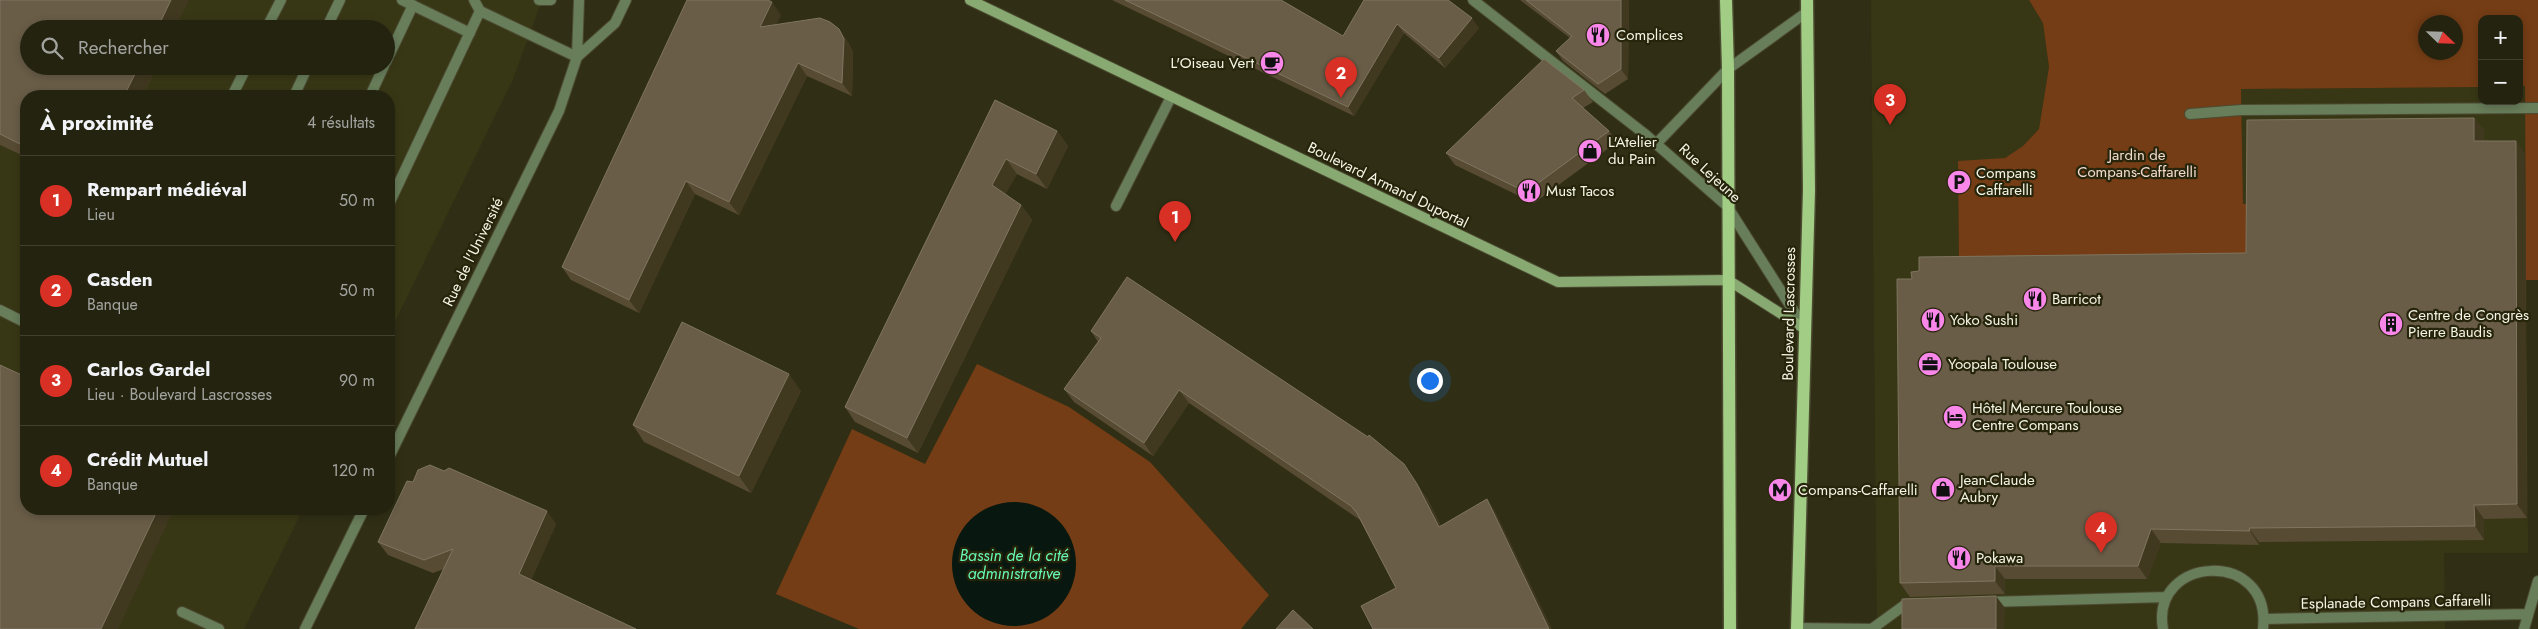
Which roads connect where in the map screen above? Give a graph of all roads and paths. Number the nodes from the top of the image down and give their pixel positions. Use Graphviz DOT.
graph roads {
  1 [pos="280,0"];
  2 [pos="340,0"];
  3 [pos="402,0"];
  4 [pos="474,0"];
  5 [pos="539,0"];
  6 [pos="551,0"];
  7 [pos="579,0"];
  8 [pos="626,0"];
  9 [pos="970,0"];
  10 [pos="1473,0"];
  11 [pos="1726,0"];
  12 [pos="413,5"];
  13 [pos="1807,6"];
  14 [pos="480,11"];
  15 [pos="270,20"];
  16 [pos="330,20"];
  17 [pos="470,33"];
  18 [pos="395,43"];
  19 [pos="577,57"];
  20 [pos="1728,70"];
  21 [pos="243,75"];
  22 [pos="304,75"];
  23 [pos="380,75"];
  24 [pos="235,90"];
  25 [pos="297,90"];
  26 [pos="373,90"];
  27 [pos="1171,97"];
  28 [pos="2538,108"];
  29 [pos="2190,114"];
  30 [pos="1657,144"];
  31 [pos="395,191"];
  32 [pos="1116,206"];
  33 [pos="1727,206"];
  34 [pos="1728,280"];
  35 [pos="0,310"];
  36 [pos="20,320"];
  37 [pos="1805,329"];
  38 [pos="395,445"];
  39 [pos="361,515"];
  40 [pos="2538,581"];
  41 [pos="2167,597"];
  42 [pos="1974,602"];
  43 [pos="1925,603"];
  44 [pos="182,612"];
  45 [pos="2528,614"];
  46 [pos="2264,624"];
  47 [pos="1874,628"];
  48 [pos="220,629"];
  49 [pos="305,629"];
  50 [pos="1730,629"];
  51 [pos="1797,629"];
  52 [pos="2163,629"];
  53 [pos="2524,629"];
  1 -- 15 [label="street"];
  2 -- 16 [label="street"];
  3 -- 12 [label="street"];
  4 -- 14 [label="street"];
  5 -- 6 [label="street"];
  7 -- 19 [label="street, Rue de l'Université"];
  8 -- 19 [label="street"];
  9 -- 27 [label="street, Boulevard Armand Duportal"];
  10 -- 30 [label="street, Rue Lejeune"];
  11 -- 20 [label="main road"];
  12 -- 17 [label="street"];
  12 -- 18 [label="street"];
  13 -- 20 [label="street, Rue Lejeune"];
  13 -- 37 [label="main road, Boulevard Lascrosses"];
  14 -- 17 [label="street"];
  14 -- 19 [label="street"];
  17 -- 31 [label="street"];
  19 -- 38 [label="street, Rue de l'Université"];
  20 -- 30 [label="street, Rue Lejeune"];
  20 -- 33 [label="main road"];
  21 -- 24 [label="street"];
  22 -- 25 [label="street"];
  23 -- 26 [label="street"];
  27 -- 32 [label="street"];
  27 -- 34 [label="street, Boulevard Armand Duportal"];
  28 -- 29 [label="street"];
  30 -- 33 [label="street, Rue Lejeune"];
  33 -- 34 [label="main road"];
  33 -- 37 [label="street, Rue Lejeune"];
  34 -- 37 [label="street"];
  34 -- 50 [label="main road"];
  35 -- 36 [label="street"];
  37 -- 51 [label="main road, Boulevard Lascrosses"];
  39 -- 49 [label="street"];
  40 -- 45 [label="street"];
  41 -- 42 [label="street"];
  41 -- 46 [label="street, Esplanade Compans Caffarelli"];
  41 -- 52 [label="street"];
  43 -- 47 [label="street"];
  44 -- 48 [label="street"];
  45 -- 46 [label="street, Esplanade Compans Caffarelli"];
  45 -- 53 [label="street"];
  47 -- 51 [label="street"];
}
